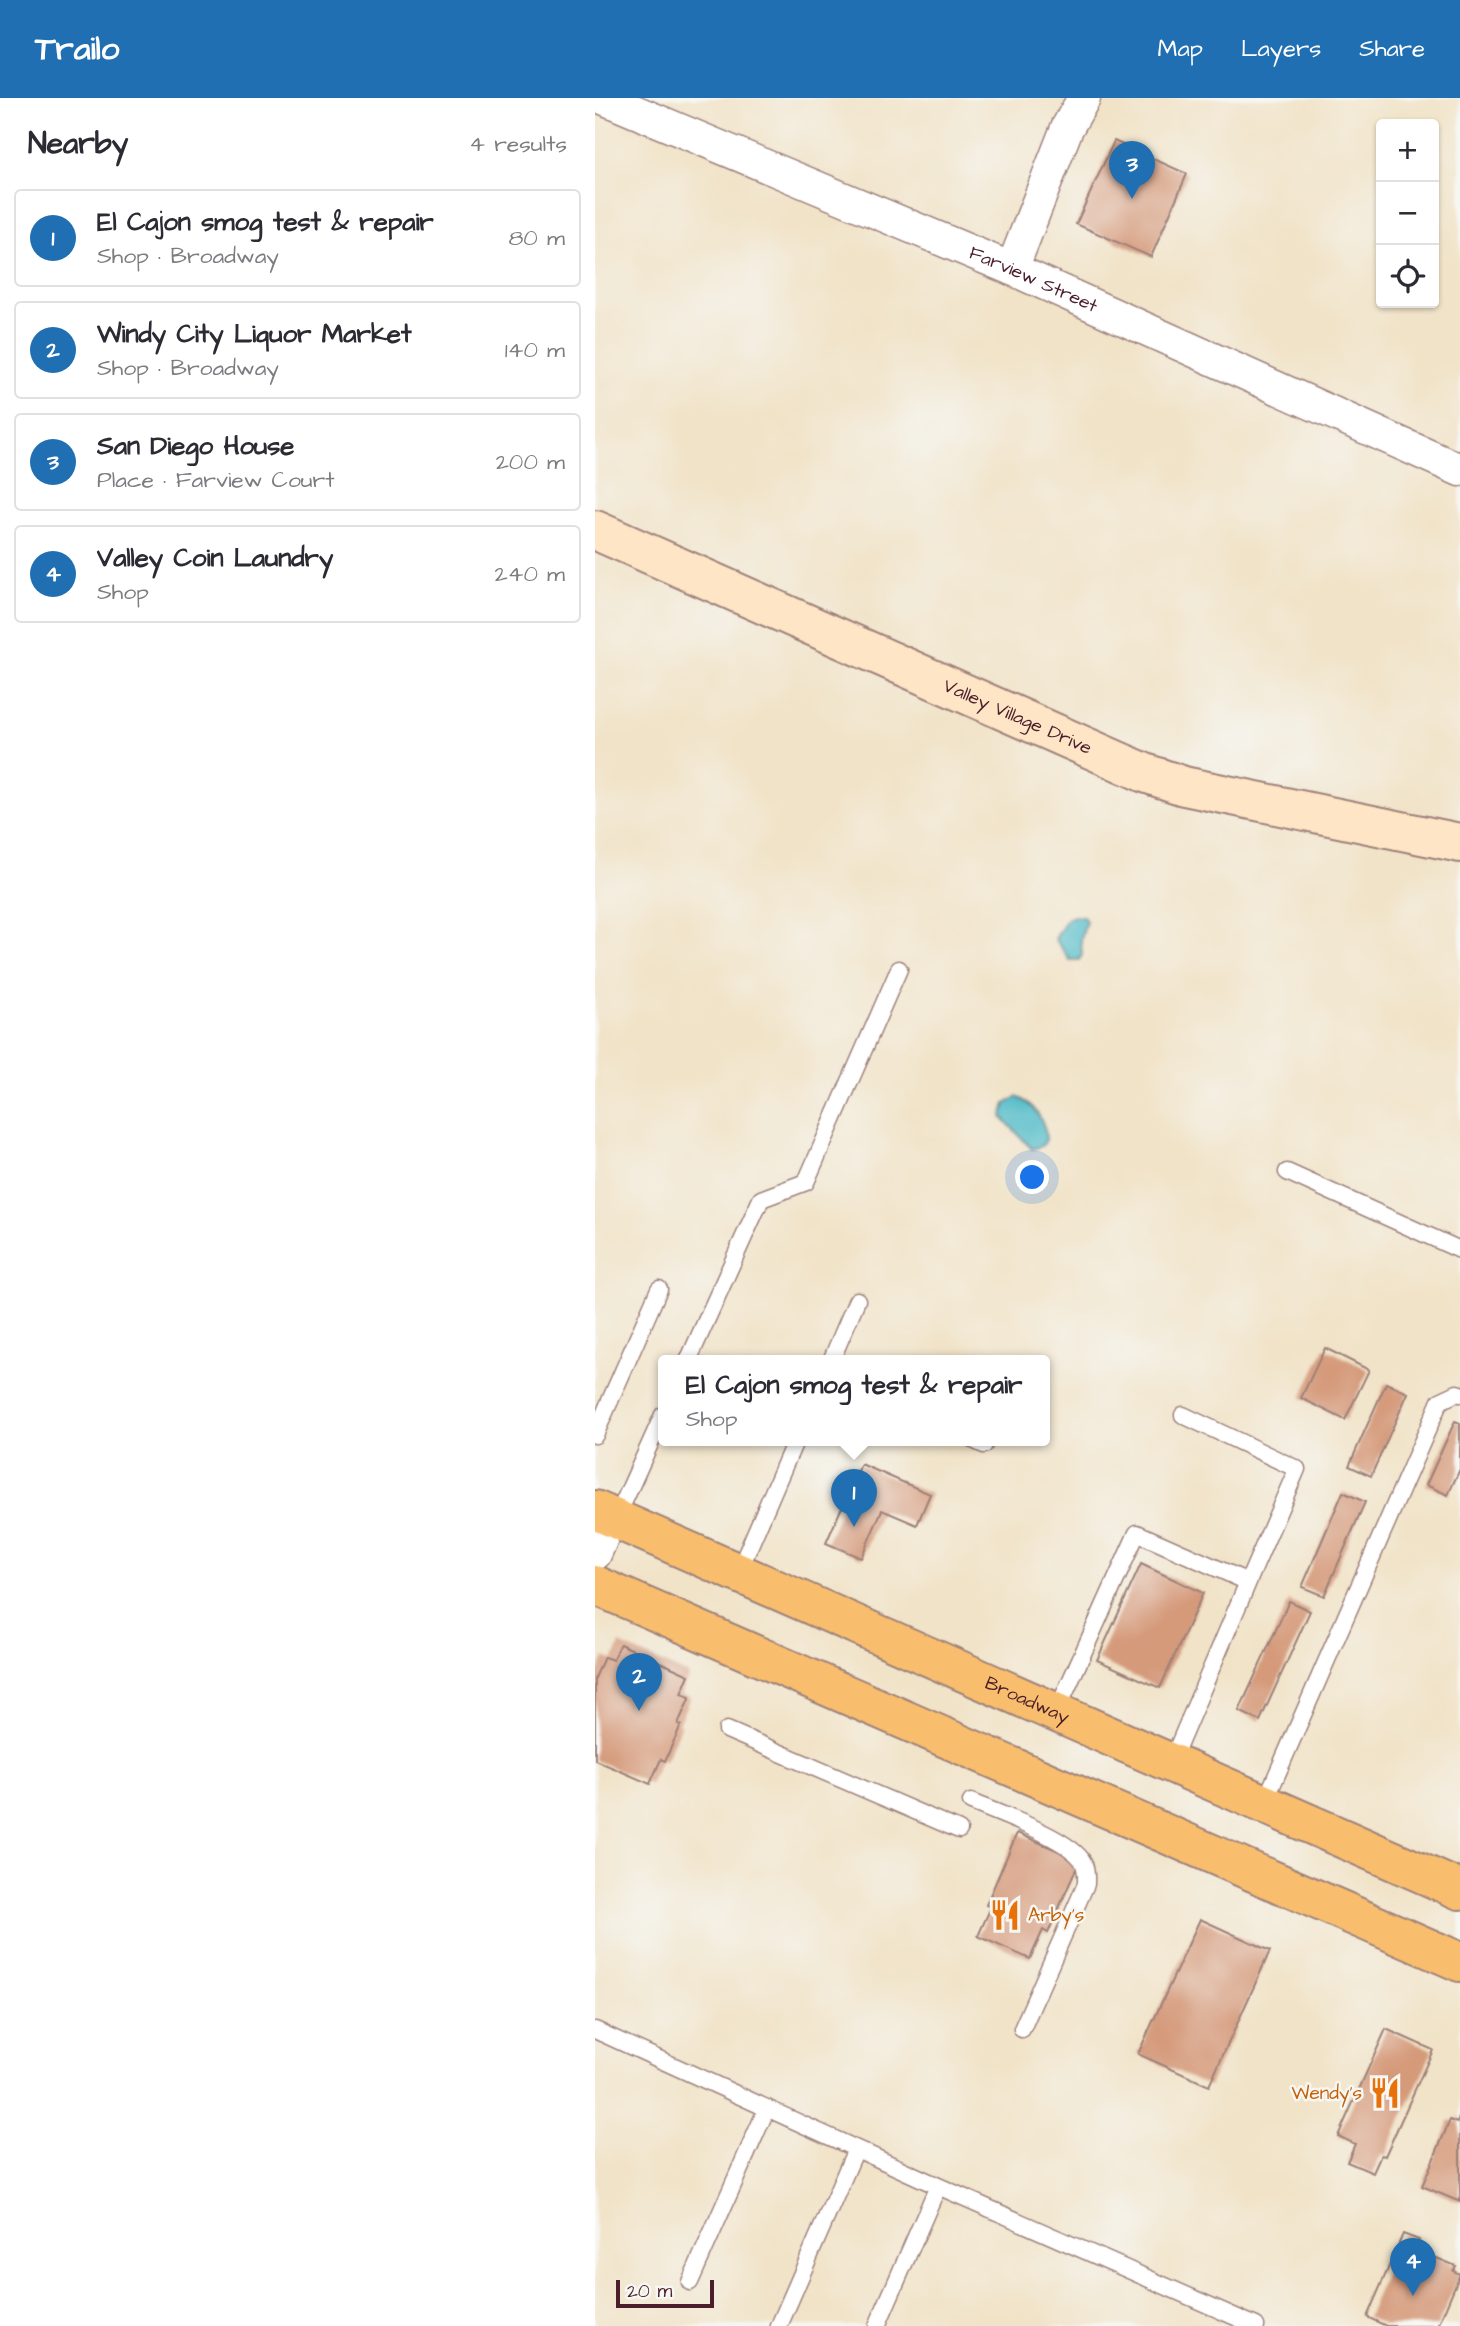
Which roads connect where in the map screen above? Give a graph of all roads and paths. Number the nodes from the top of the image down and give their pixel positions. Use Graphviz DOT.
graph roads {
  1 [pos="603,98"];
  2 [pos="1084,98"];
  3 [pos="1012,269"];
  4 [pos="1460,470"];
  5 [pos="595,530"];
  6 [pos="1460,843"];
  7 [pos="899,969"];
  8 [pos="1287,1172"];
  9 [pos="1460,1250"];
  10 [pos="659,1289"];
  11 [pos="857,1300"];
  12 [pos="691,1355"];
  13 [pos="834,1355"];
  14 [pos="1460,1394"];
  15 [pos="1183,1415"];
  16 [pos="658,1424"];
  17 [pos="595,1435"];
  18 [pos="793,1446"];
  19 [pos="607,1515"];
  20 [pos="595,1554"];
  21 [pos="738,1573"];
  22 [pos="1248,1583"];
  23 [pos="595,1585"];
  24 [pos="1056,1713"];
  25 [pos="727,1730"];
  26 [pos="1171,1763"];
  27 [pos="971,1802"];
  28 [pos="1264,1804"];
  29 [pos="959,1830"];
  30 [pos="1460,1890"];
  31 [pos="1460,1962"];
  32 [pos="1022,2029"];
  33 [pos="595,2030"];
  34 [pos="767,2108"];
  35 [pos="856,2149"];
  36 [pos="938,2186"];
  37 [pos="689,2282"];
  38 [pos="779,2326"];
  39 [pos="877,2326"];
  40 [pos="1256,2326"];
  1 -- 3 [label="street, Farview Street"];
  2 -- 3 [label="street"];
  3 -- 4 [label="street, Farview Street"];
  5 -- 6 [label="street, Valley Village Drive"];
  7 -- 12 [label="lane"];
  8 -- 9 [label="lane"];
  10 -- 17 [label="lane"];
  11 -- 13 [label="lane"];
  14 -- 28 [label="lane"];
  15 -- 22 [label="lane"];
  16 -- 19 [label="lane"];
  18 -- 21 [label="lane"];
  19 -- 20 [label="street"];
  19 -- 21 [label="main road, Broadway"];
  21 -- 24 [label="main road, Broadway"];
  22 -- 24 [label="lane"];
  22 -- 26 [label="lane"];
  23 -- 31 [label="main road"];
  24 -- 26 [label="main road, Broadway"];
  25 -- 29 [label="lane"];
  26 -- 28 [label="main road, Broadway"];
  27 -- 32 [label="lane"];
  28 -- 30 [label="main road, Broadway"];
  33 -- 34 [label="lane"];
  34 -- 35 [label="lane"];
  34 -- 37 [label="lane"];
  35 -- 36 [label="lane"];
  35 -- 38 [label="lane"];
  36 -- 39 [label="lane"];
  36 -- 40 [label="lane"];
}
